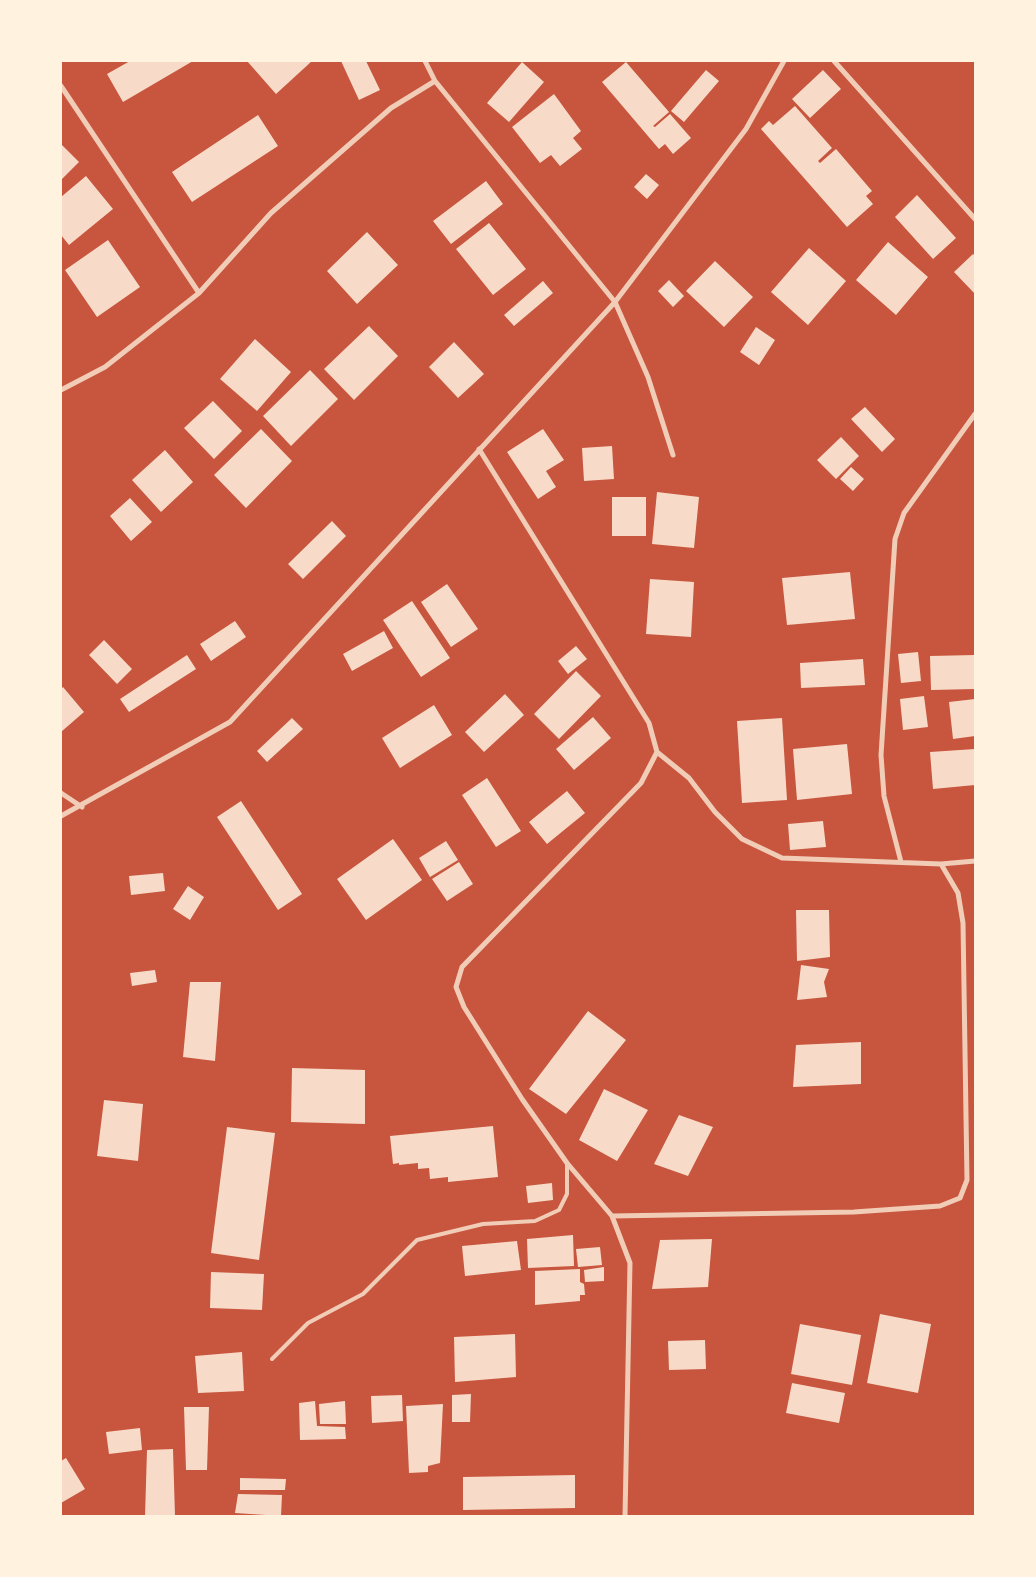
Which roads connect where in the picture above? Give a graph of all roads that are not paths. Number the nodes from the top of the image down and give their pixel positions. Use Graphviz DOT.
graph roads {
  1 [pos="425,61"];
  2 [pos="784,61"];
  3 [pos="834,61"];
  4 [pos="435,81"];
  5 [pos="61,86"];
  6 [pos="975,219"];
  7 [pos="199,293"];
  8 [pos="615,302"];
  9 [pos="61,390"];
  10 [pos="975,414"];
  11 [pos="479,449"];
  12 [pos="673,455"];
  13 [pos="657,752"];
  14 [pos="61,793"];
  15 [pos="82,807"];
  16 [pos="61,816"];
  17 [pos="975,861"];
  18 [pos="901,862"];
  19 [pos="941,864"];
  20 [pos="567,1163"];
  21 [pos="612,1216"];
  22 [pos="272,1359"];
  23 [pos="625,1516"];
  1 -- 4 [label="street"];
  2 -- 8 [label="street"];
  3 -- 6 [label="street"];
  4 -- 7 [label="street"];
  4 -- 8 [label="street"];
  5 -- 7 [label="street"];
  7 -- 9 [label="street"];
  8 -- 11 [label="street"];
  8 -- 12 [label="street"];
  10 -- 18 [label="street"];
  11 -- 13 [label="street"];
  11 -- 15 [label="street"];
  13 -- 18 [label="street"];
  13 -- 20 [label="street"];
  14 -- 15 [label="street"];
  15 -- 16 [label="street"];
  17 -- 19 [label="street"];
  18 -- 19 [label="street"];
  19 -- 21 [label="street"];
  20 -- 21 [label="street"];
  20 -- 22 [label="lane"];
  21 -- 23 [label="street"];
}
